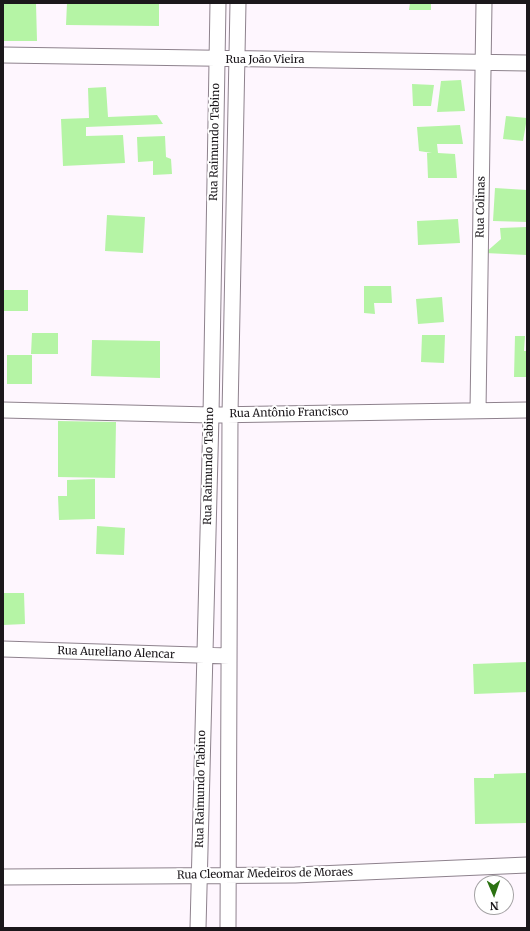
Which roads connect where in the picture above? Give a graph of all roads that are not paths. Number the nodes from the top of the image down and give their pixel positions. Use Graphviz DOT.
graph roads {
  1 [pos="218,3"];
  2 [pos="238,3"];
  3 [pos="484,3"];
  4 [pos="3,55"];
  5 [pos="217,59"];
  6 [pos="236,59"];
  7 [pos="484,63"];
  8 [pos="527,63"];
  9 [pos="213,259"];
  10 [pos="233,259"];
  11 [pos="3,410"];
  12 [pos="478,410"];
  13 [pos="527,410"];
  14 [pos="230,414"];
  15 [pos="210,415"];
  16 [pos="3,649"];
  17 [pos="205,656"];
  18 [pos="229,656"];
  19 [pos="527,865"];
  20 [pos="228,875"];
  21 [pos="199,876"];
  22 [pos="3,877"];
  23 [pos="198,928"];
  24 [pos="228,928"];
  1 -- 5 [label="street, Rua Raimundo Tabino"];
  2 -- 6 [label="street, Rua Raimundo Tabino"];
  3 -- 7 [label="street, Rua Colinas"];
  4 -- 5 [label="street, Rua João Vieira"];
  5 -- 6 [label="street, Rua João Vieira"];
  5 -- 9 [label="street, Rua Raimundo Tabino"];
  6 -- 7 [label="street, Rua João Vieira"];
  6 -- 10 [label="street, Rua Raimundo Tabino"];
  7 -- 8 [label="street, Rua João Vieira"];
  7 -- 12 [label="street, Rua Colinas"];
  9 -- 10 [label="street"];
  9 -- 15 [label="street, Rua Raimundo Tabino"];
  10 -- 14 [label="street, Rua Raimundo Tabino"];
  11 -- 15 [label="street, Rua Antônio Francisco"];
  12 -- 13 [label="street, Rua Antônio Francisco"];
  12 -- 14 [label="street, Rua Antônio Francisco"];
  14 -- 15 [label="street, Rua Antônio Francisco"];
  14 -- 18 [label="street, Rua Raimundo Tabino"];
  15 -- 17 [label="street, Rua Raimundo Tabino"];
  16 -- 17 [label="street, Rua Aureliano Alencar"];
  17 -- 18 [label="street, Rua Aureliano Alencar"];
  17 -- 21 [label="street, Rua Raimundo Tabino"];
  18 -- 20 [label="street, Rua Raimundo Tabino"];
  19 -- 20 [label="street, Rua Cleomar Medeiros de Moraes"];
  20 -- 21 [label="street, Rua Cleomar Medeiros de Moraes"];
  20 -- 24 [label="street, Rua Raimundo Tabino"];
  21 -- 22 [label="street, Rua Cleomar Medeiros de Moraes"];
  21 -- 23 [label="street, Rua Raimundo Tabino"];
}
